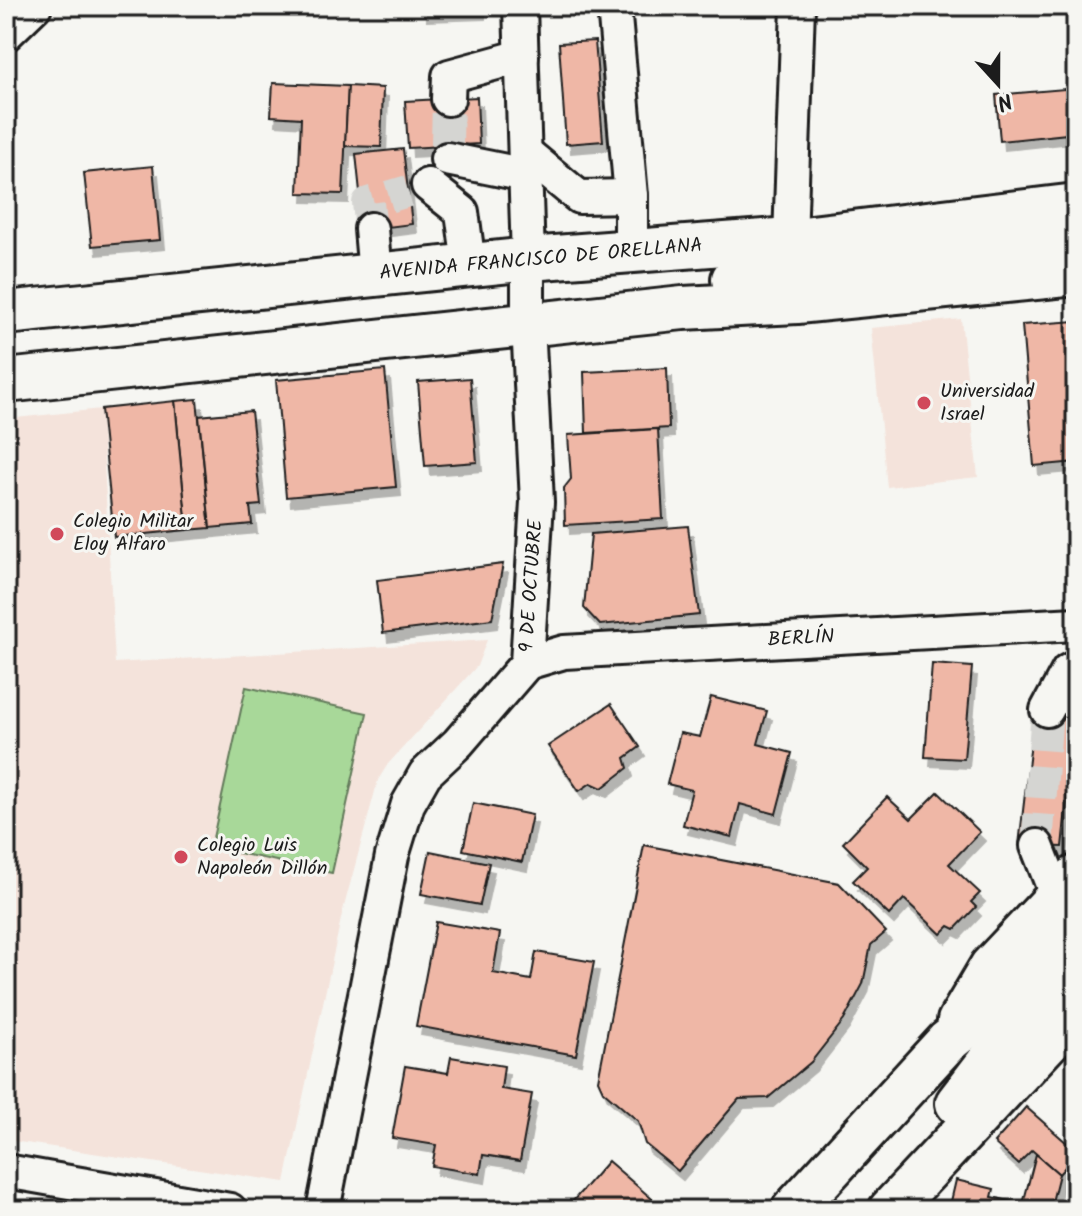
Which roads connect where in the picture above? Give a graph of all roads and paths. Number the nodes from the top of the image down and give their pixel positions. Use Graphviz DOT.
graph roads {
  1 [pos="35,6"];
  2 [pos="520,6"];
  3 [pos="614,6"];
  4 [pos="798,6"];
  5 [pos="6,34"];
  6 [pos="522,56"];
  7 [pos="448,99"];
  8 [pos="526,164"];
  9 [pos="631,196"];
  10 [pos="1076,205"];
  11 [pos="371,229"];
  12 [pos="790,240"];
  13 [pos="1076,243"];
  14 [pos="631,251"];
  15 [pos="528,259"];
  16 [pos="469,265"];
  17 [pos="1076,274"];
  18 [pos="375,275"];
  19 [pos="683,308"];
  20 [pos="6,313"];
  21 [pos="528,324"];
  22 [pos="6,381"];
  23 [pos="1076,624"];
  24 [pos="527,663"];
  25 [pos="1076,667"];
  26 [pos="1047,710"];
  27 [pos="1037,846"];
  28 [pos="1070,899"];
  29 [pos="1076,965"];
  30 [pos="1076,1012"];
  31 [pos="6,1171"];
  32 [pos="901,1201"];
  33 [pos="230,1210"];
  34 [pos="323,1210"];
  35 [pos="793,1210"];
  1 -- 5 [label="street"];
  2 -- 6 [label="street, 9 DE OCTUBRE"];
  3 -- 9 [label="street"];
  4 -- 12 [label="street"];
  6 -- 7 [label="street"];
  6 -- 8 [label="street, 9 DE OCTUBRE"];
  8 -- 9 [label="street"];
  8 -- 15 [label="street, 9 DE OCTUBRE"];
  8 -- 16 [label="street"];
  9 -- 14 [label="street"];
  10 -- 12 [label="main road, AVENIDA FRANCISCO DE ORELLANA"];
  11 -- 18 [label="street"];
  12 -- 14 [label="main road, AVENIDA FRANCISCO DE ORELLANA"];
  13 -- 19 [label="main road"];
  14 -- 15 [label="main road, AVENIDA FRANCISCO DE ORELLANA"];
  15 -- 16 [label="main road, AVENIDA FRANCISCO DE ORELLANA"];
  15 -- 21 [label="street, 9 DE OCTUBRE"];
  16 -- 18 [label="main road, AVENIDA FRANCISCO DE ORELLANA"];
  17 -- 19 [label="main road"];
  18 -- 20 [label="main road, AVENIDA FRANCISCO DE ORELLANA"];
  19 -- 21 [label="main road"];
  21 -- 22 [label="main road"];
  21 -- 24 [label="street, 9 DE OCTUBRE"];
  23 -- 24 [label="street, BERLÍN"];
  24 -- 34 [label="street, 9 DE OCTUBRE"];
  25 -- 26 [label="street"];
  27 -- 28 [label="street"];
  28 -- 35 [label="main road"];
  29 -- 32 [label="main road"];
  30 -- 32 [label="main road"];
  31 -- 33 [label="street"];
}
